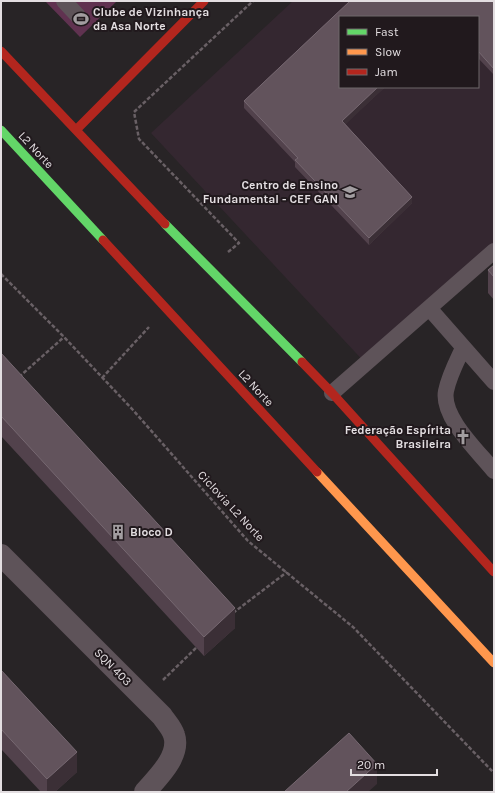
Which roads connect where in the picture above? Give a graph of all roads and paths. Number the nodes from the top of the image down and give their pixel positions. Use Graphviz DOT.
graph roads {
  1 [pos="64,1"];
  2 [pos="204,1"];
  3 [pos="253,1"];
  4 [pos="78,16"];
  5 [pos="1,51"];
  6 [pos="1,130"];
  7 [pos="76,130"];
  8 [pos="239,243"];
  9 [pos="494,251"];
  10 [pos="1,274"];
  11 [pos="429,308"];
  12 [pos="166,309"];
  13 [pos="64,337"];
  14 [pos="463,348"];
  15 [pos="102,378"];
  16 [pos="16,379"];
  17 [pos="494,382"];
  18 [pos="332,393"];
  19 [pos="494,471"];
  20 [pos="1,555"];
  21 [pos="287,572"];
  22 [pos="494,572"];
  23 [pos="233,613"];
  24 [pos="197,647"];
  25 [pos="494,663"];
  26 [pos="145,699"];
  27 [pos="494,773"];
  28 [pos="145,792"];
  1 -- 4 [label="lane"];
  2 -- 7 [label="main road"];
  3 -- 8 [label="path"];
  5 -- 7 [label="main road"];
  6 -- 12 [label="main road, L2 Norte"];
  7 -- 18 [label="main road"];
  9 -- 11 [label="lane"];
  10 -- 13 [label="path, Ciclovia L2 Norte"];
  11 -- 14 [label="lane"];
  11 -- 18 [label="lane"];
  12 -- 15 [label="path"];
  12 -- 25 [label="main road, L2 Norte"];
  13 -- 15 [label="path, Ciclovia L2 Norte"];
  13 -- 16 [label="path"];
  14 -- 17 [label="lane"];
  14 -- 19 [label="lane"];
  15 -- 21 [label="path, Ciclovia L2 Norte"];
  18 -- 22 [label="main road"];
  20 -- 26 [label="street, SQN 403"];
  21 -- 23 [label="path"];
  21 -- 27 [label="path, Ciclovia L2 Norte"];
  24 -- 26 [label="path"];
  26 -- 28 [label="street, SQN 403"];
}
